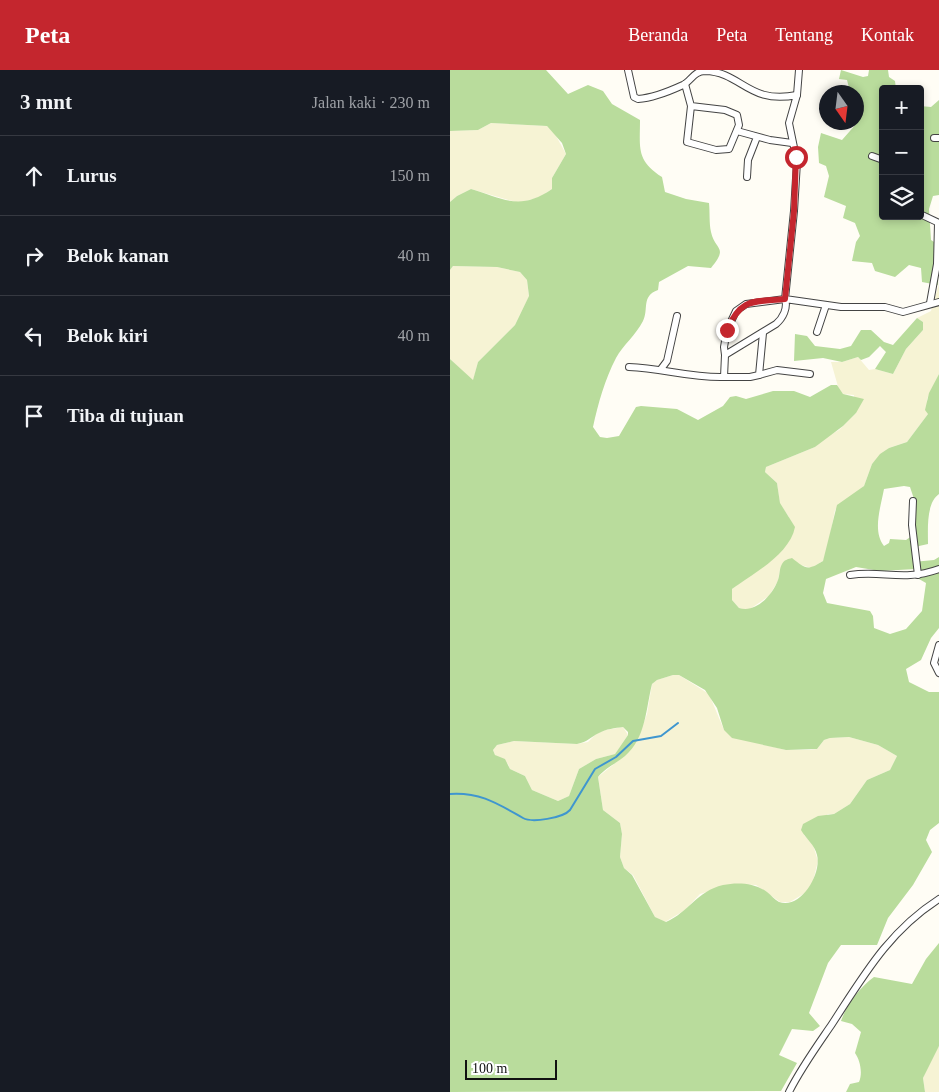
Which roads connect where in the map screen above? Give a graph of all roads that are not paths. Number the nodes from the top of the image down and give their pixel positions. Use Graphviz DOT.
graph roads {
  1 [pos="628,70"];
  2 [pos="799,70"];
  3 [pos="685,84"];
  4 [pos="797,95"];
  5 [pos="691,106"];
  6 [pos="737,131"];
  7 [pos="757,137"];
  8 [pos="792,143"];
  9 [pos="872,156"];
  10 [pos="879,159"];
  11 [pos="747,177"];
  12 [pos="924,216"];
  13 [pos="938,223"];
  14 [pos="785,299"];
  15 [pos="939,302"];
  16 [pos="930,303"];
  17 [pos="826,305"];
  18 [pos="677,316"];
  19 [pos="817,332"];
  20 [pos="763,333"];
  21 [pos="725,355"];
  22 [pos="629,367"];
  23 [pos="661,369"];
  24 [pos="759,374"];
  25 [pos="810,374"];
  26 [pos="724,377"];
  27 [pos="912,501"];
  28 [pos="939,569"];
  29 [pos="850,575"];
  30 [pos="918,575"];
  31 [pos="939,646"];
  32 [pos="939,673"];
  33 [pos="939,899"];
  34 [pos="788,1092"];
  1 -- 3 [label="street"];
  2 -- 4 [label="street"];
  3 -- 4 [label="street"];
  3 -- 5 [label="street"];
  4 -- 8 [label="street"];
  5 -- 6 [label="street"];
  5 -- 6 [label="street"];
  6 -- 7 [label="street"];
  7 -- 8 [label="street"];
  7 -- 11 [label="street"];
  8 -- 14 [label="street"];
  9 -- 10 [label="street"];
  12 -- 13 [label="street"];
  13 -- 16 [label="street"];
  14 -- 17 [label="street"];
  14 -- 20 [label="street"];
  14 -- 21 [label="street"];
  15 -- 16 [label="street"];
  16 -- 17 [label="street"];
  17 -- 19 [label="street"];
  18 -- 23 [label="street"];
  20 -- 21 [label="street"];
  20 -- 24 [label="street"];
  21 -- 26 [label="street"];
  22 -- 23 [label="street"];
  23 -- 26 [label="street"];
  24 -- 25 [label="street"];
  24 -- 26 [label="street"];
  27 -- 30 [label="street"];
  28 -- 30 [label="street"];
  29 -- 30 [label="street"];
  31 -- 32 [label="street"];
  33 -- 34 [label="street"];
}
